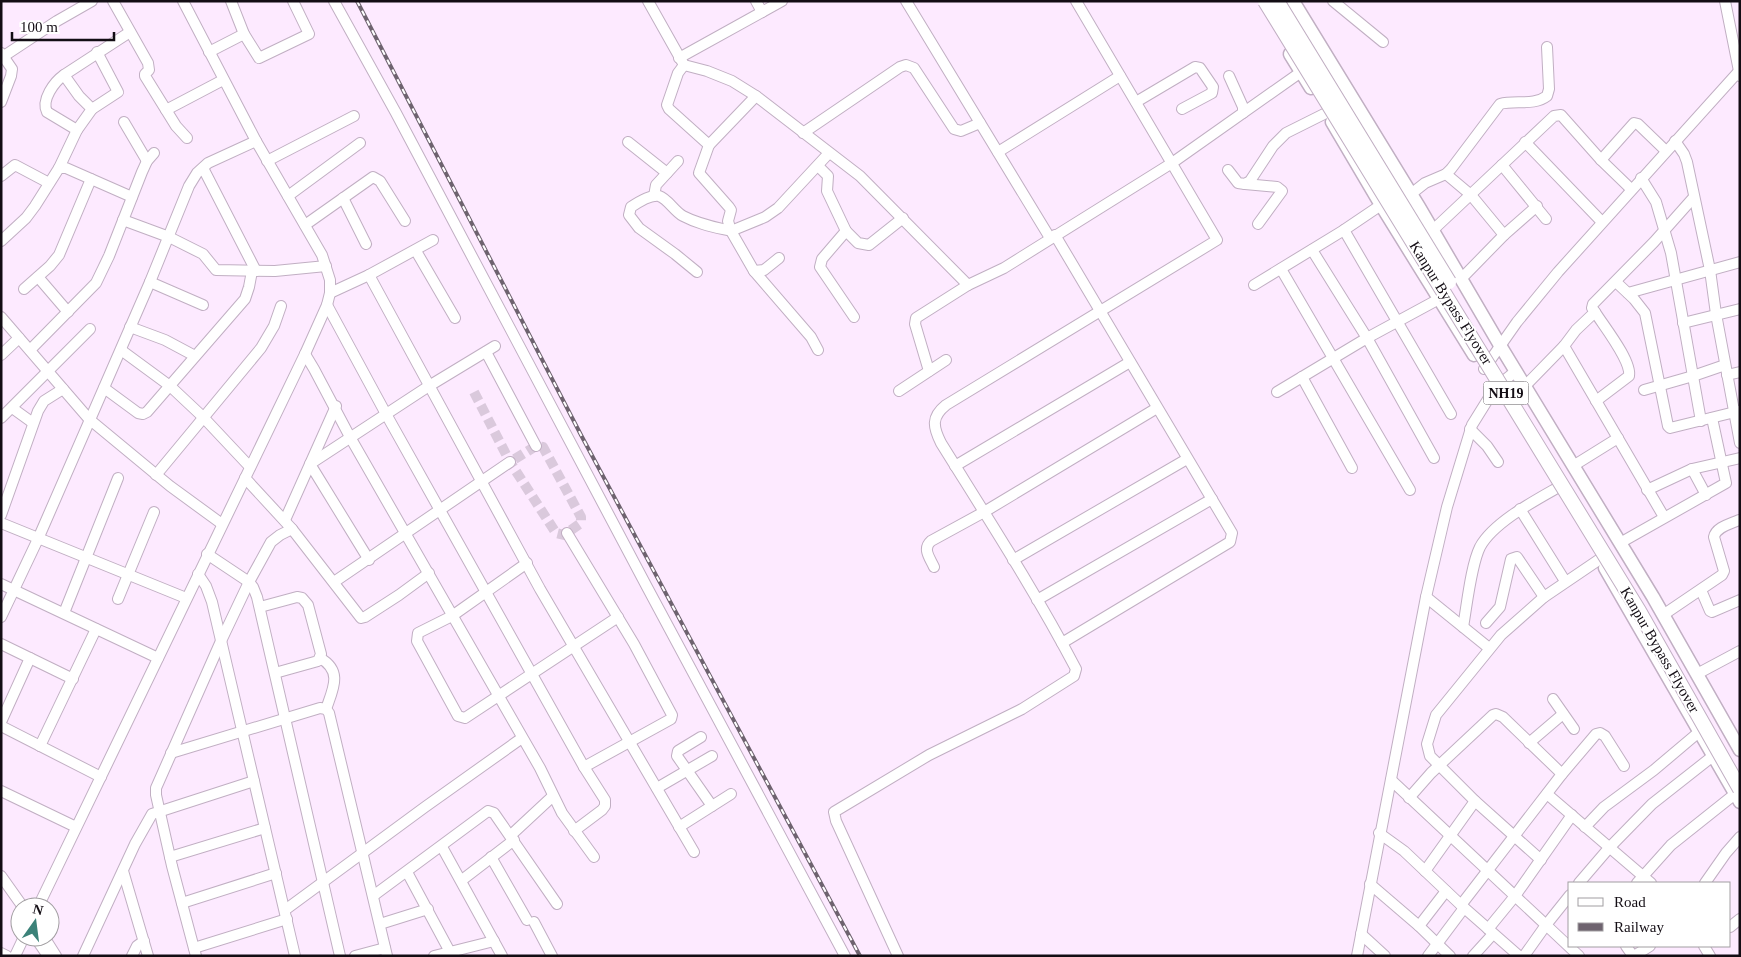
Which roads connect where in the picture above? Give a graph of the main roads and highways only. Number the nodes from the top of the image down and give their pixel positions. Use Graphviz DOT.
graph roads {
  1 [pos="1258,1"];
  2 [pos="1265,1"];
  3 [pos="1277,1"];
  4 [pos="1293,1"];
  5 [pos="1740,750"];
  6 [pos="1740,772"];
  7 [pos="1738,795"];
  1 -- 7 [label="main road"];
  2 -- 7 [label="highway, Kanpur Bypass Flyover / NH19, bridge"];
  3 -- 6 [label="highway, Kanpur Bypass Flyover / NH19, bridge"];
  4 -- 5 [label="main road"];
}
